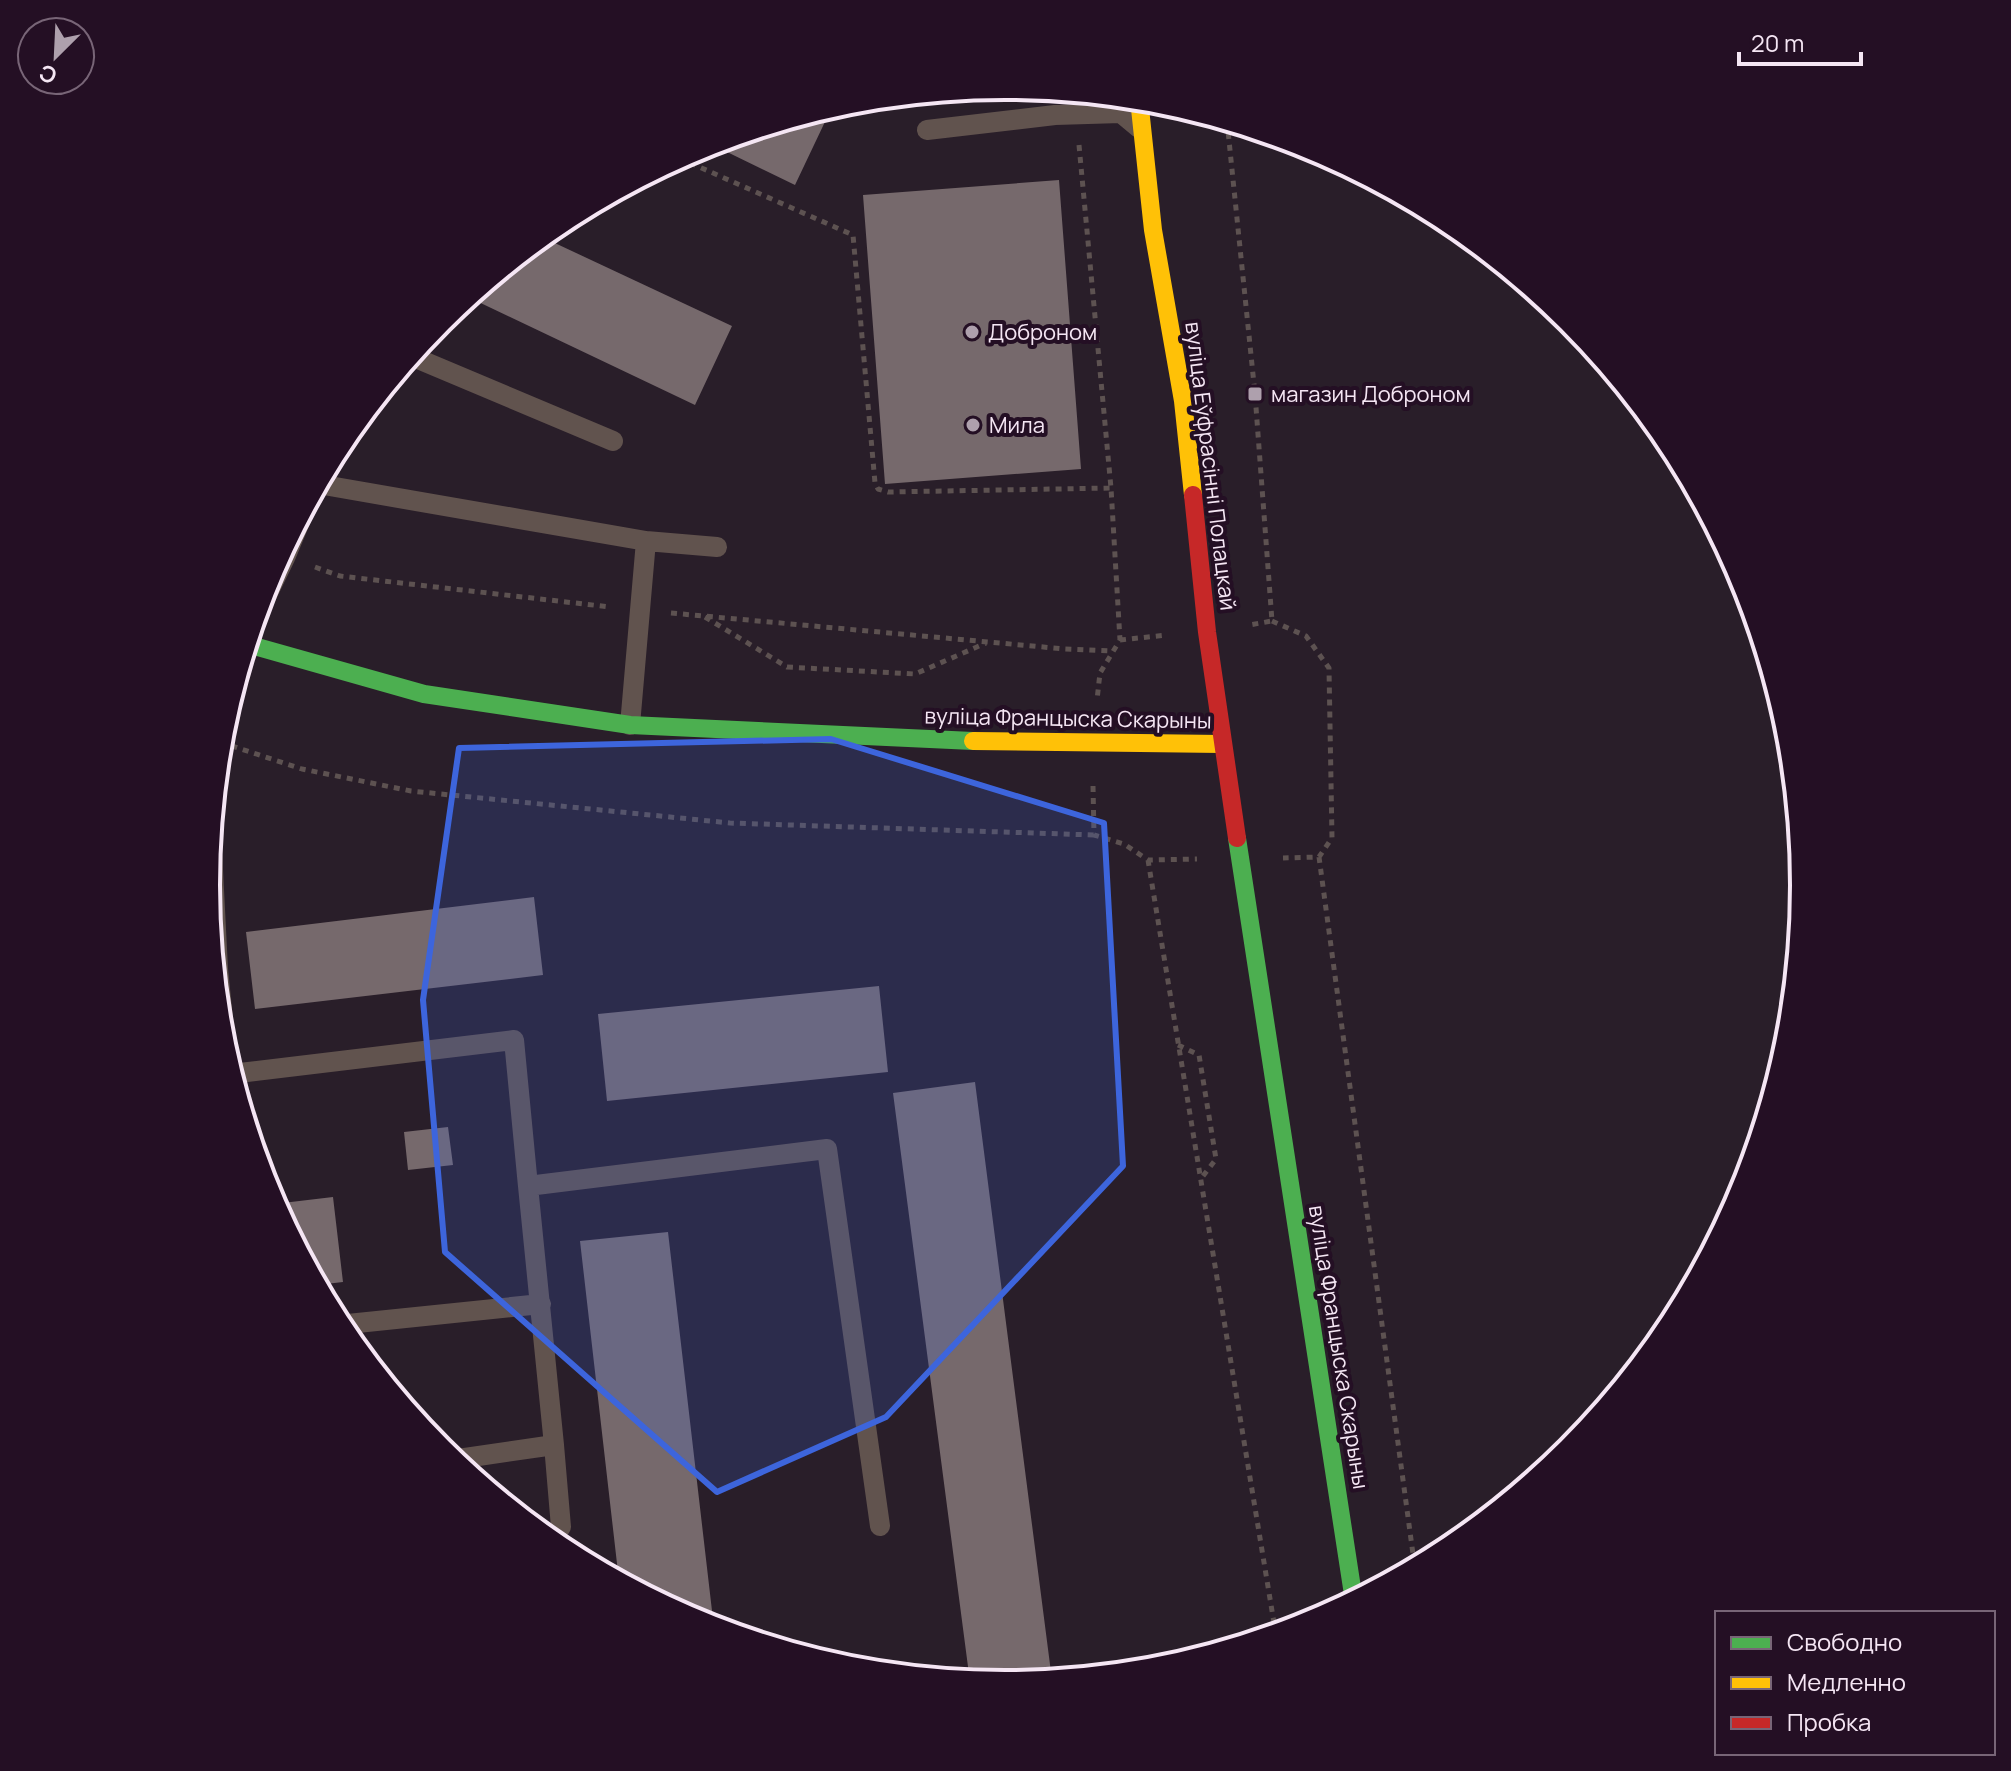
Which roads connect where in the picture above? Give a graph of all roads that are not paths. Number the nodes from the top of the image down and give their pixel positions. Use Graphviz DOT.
graph roads {
  1 [pos="1140,112"];
  2 [pos="927,130"];
  3 [pos="1142,130"];
  4 [pos="422,361"];
  5 [pos="613,441"];
  6 [pos="329,486"];
  7 [pos="646,541"];
  8 [pos="717,547"];
  9 [pos="258,647"];
  10 [pos="630,725"];
  11 [pos="1222,744"];
  12 [pos="243,1073"];
  13 [pos="528,1186"];
  14 [pos="541,1304"];
  15 [pos="353,1323"];
  16 [pos="554,1445"];
  17 [pos="468,1458"];
  18 [pos="880,1526"];
  19 [pos="561,1527"];
  20 [pos="1352,1590"];
  1 -- 3 [label="street, вуліца Еўфрасінні Полацкай"];
  2 -- 3 [label="lane"];
  3 -- 11 [label="street, вуліца Еўфрасінні Полацкай"];
  4 -- 5 [label="lane"];
  6 -- 7 [label="lane"];
  7 -- 8 [label="lane"];
  7 -- 10 [label="lane"];
  9 -- 10 [label="street, вуліца Францыска Скарыны"];
  10 -- 11 [label="street, вуліца Францыска Скарыны"];
  11 -- 20 [label="street, вуліца Францыска Скарыны"];
  12 -- 13 [label="lane"];
  13 -- 14 [label="lane"];
  13 -- 18 [label="lane"];
  14 -- 15 [label="lane"];
  14 -- 16 [label="lane"];
  16 -- 17 [label="lane"];
  16 -- 19 [label="lane"];
}
